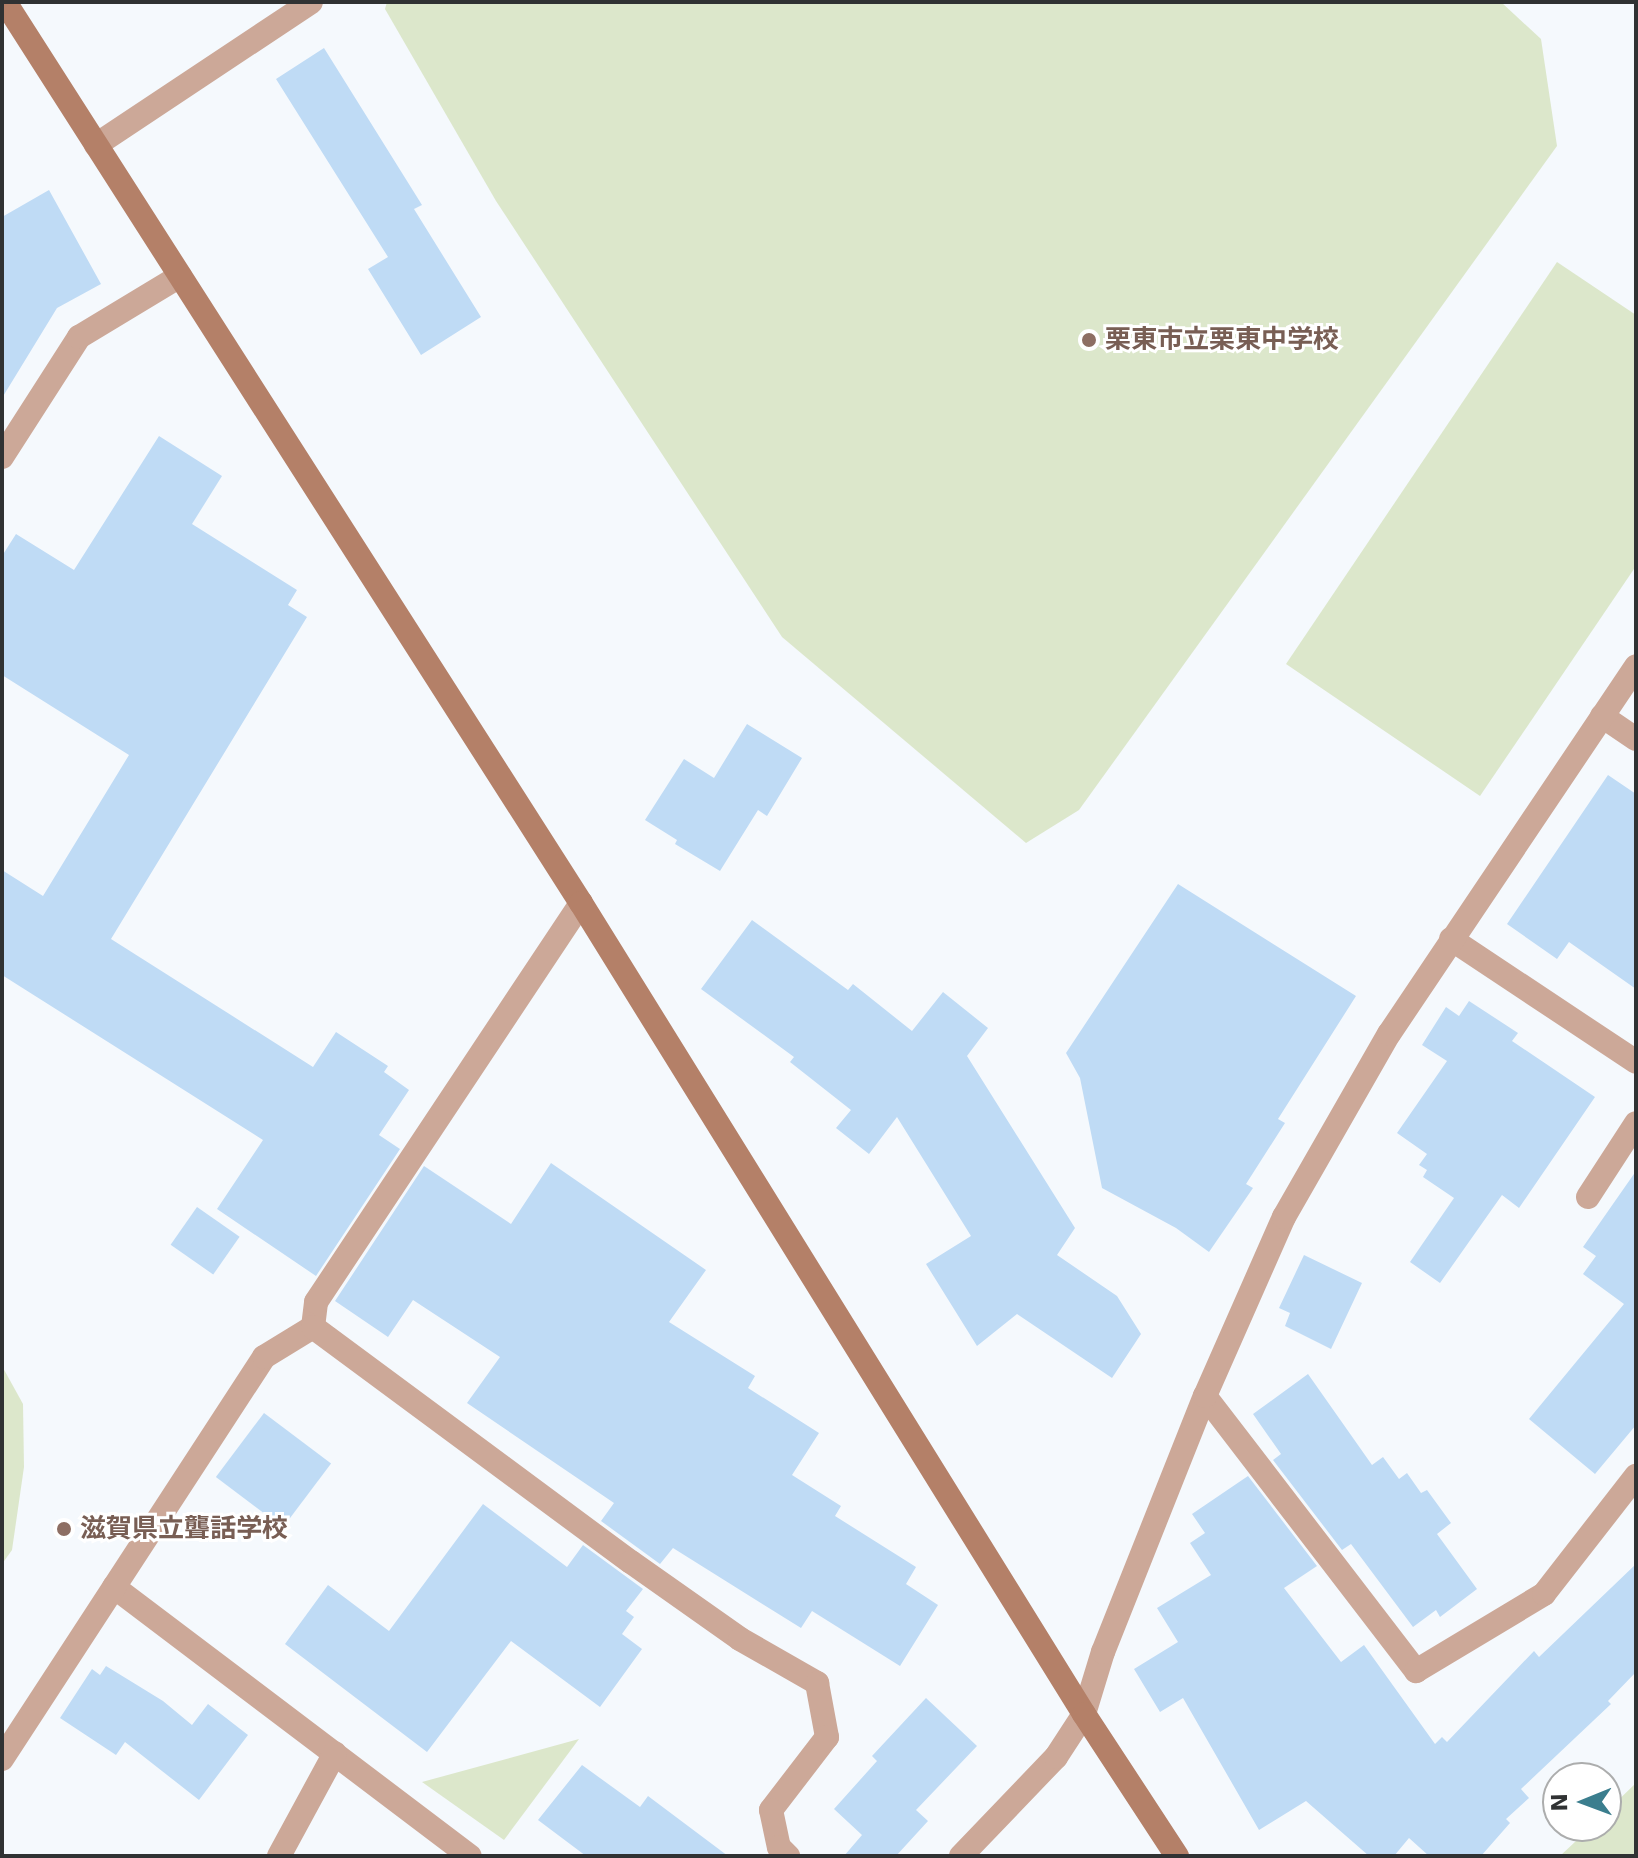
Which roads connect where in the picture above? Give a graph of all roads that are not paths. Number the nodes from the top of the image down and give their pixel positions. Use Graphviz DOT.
graph roads {
  1 [pos="5,2"];
  2 [pos="311,2"];
  3 [pos="96,145"];
  4 [pos="180,276"];
  5 [pos="2,457"];
  6 [pos="1636,666"];
  7 [pos="1602,716"];
  8 [pos="1636,739"];
  9 [pos="581,903"];
  10 [pos="1451,939"];
  11 [pos="1636,1062"];
  12 [pos="1636,1123"];
  13 [pos="1588,1197"];
  14 [pos="313,1327"];
  15 [pos="1205,1396"];
  16 [pos="1636,1476"];
  17 [pos="114,1587"];
  18 [pos="1084,1714"];
  19 [pos="335,1753"];
  20 [pos="2,1759"];
  21 [pos="279,1856"];
  22 [pos="470,1856"];
  23 [pos="788,1856"];
  24 [pos="961,1856"];
  25 [pos="1177,1856"];
  1 -- 3 [label="street"];
  2 -- 3 [label="street"];
  3 -- 4 [label="street"];
  4 -- 5 [label="street"];
  4 -- 9 [label="street"];
  6 -- 7 [label="street"];
  7 -- 8 [label="street"];
  7 -- 10 [label="street"];
  9 -- 14 [label="street"];
  9 -- 18 [label="street"];
  10 -- 11 [label="street"];
  10 -- 15 [label="street"];
  12 -- 13 [label="street"];
  14 -- 17 [label="street"];
  14 -- 23 [label="street"];
  15 -- 16 [label="street"];
  15 -- 18 [label="street"];
  17 -- 19 [label="street"];
  17 -- 20 [label="street"];
  18 -- 24 [label="street"];
  18 -- 25 [label="street"];
  19 -- 21 [label="street"];
  19 -- 22 [label="street"];
}
